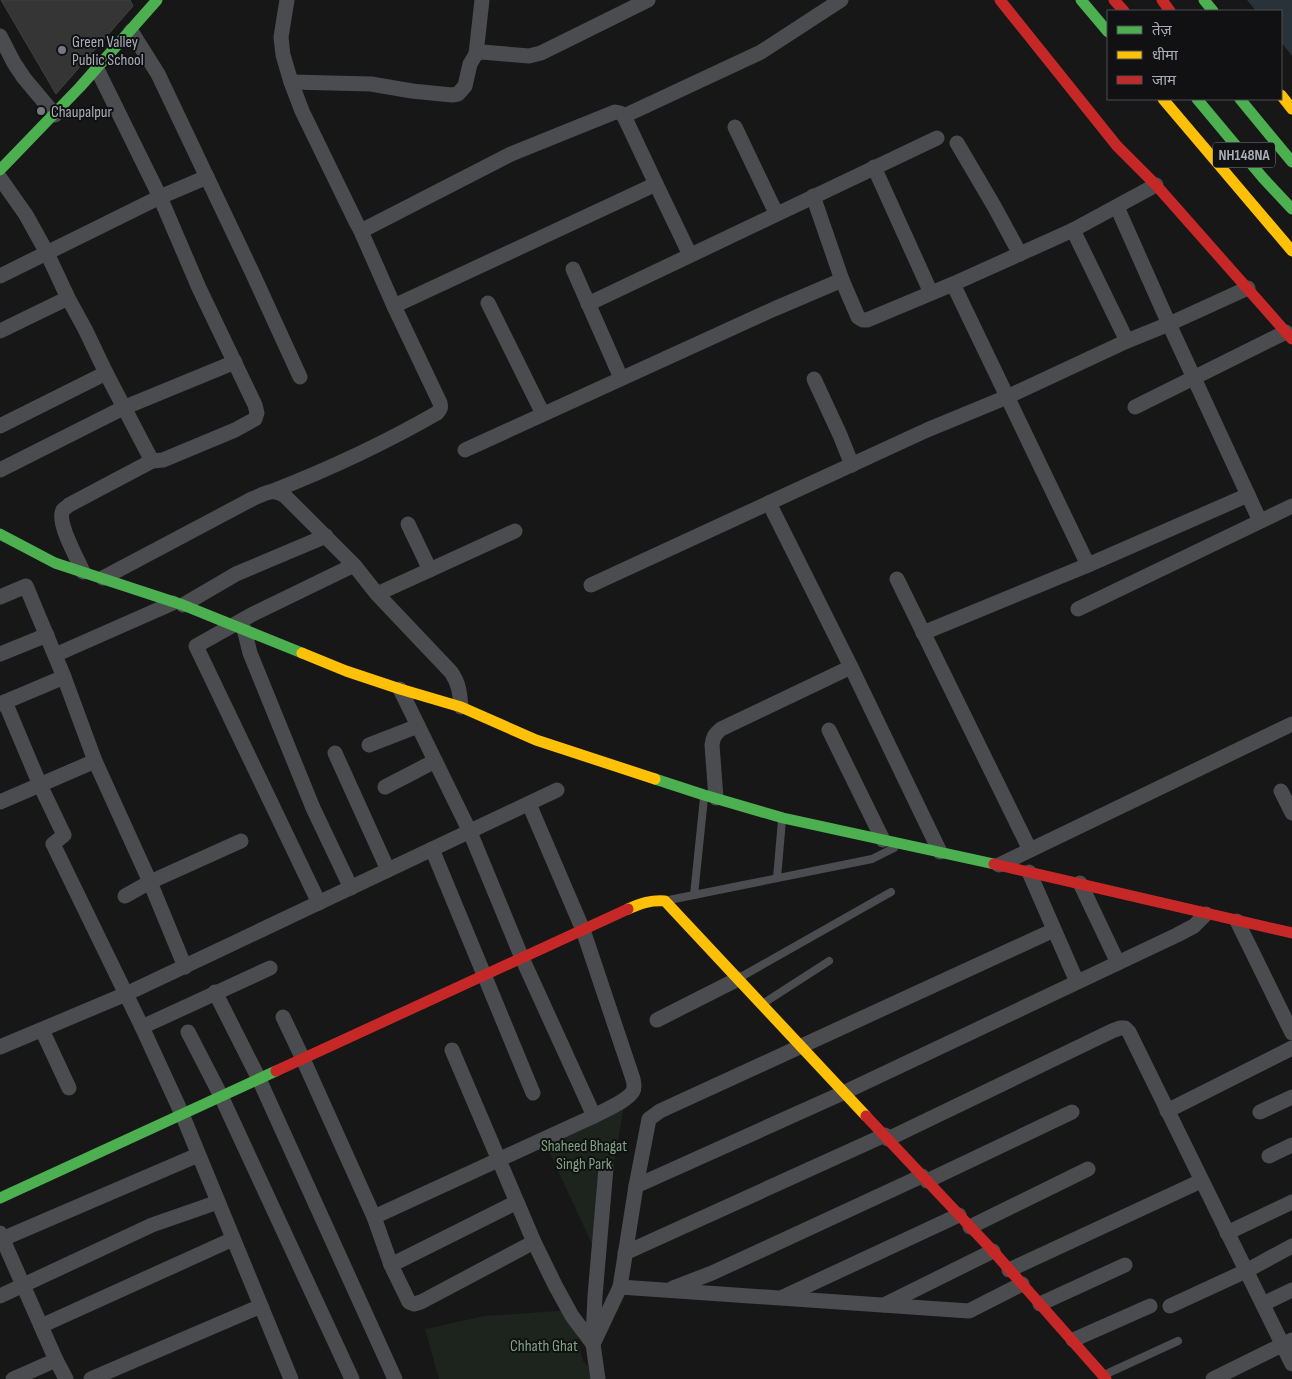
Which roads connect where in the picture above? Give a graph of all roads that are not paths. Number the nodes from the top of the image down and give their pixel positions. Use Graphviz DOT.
graph roads {
  1 [pos="156,0"];
  2 [pos="287,0"];
  3 [pos="482,0"];
  4 [pos="648,0"];
  5 [pos="842,0"];
  6 [pos="1000,0"];
  7 [pos="1082,0"];
  8 [pos="1114,0"];
  9 [pos="1204,0"];
  10 [pos="1123,10"];
  11 [pos="1212,10"];
  12 [pos="131,31"];
  13 [pos="1107,31"];
  14 [pos="0,36"];
  15 [pos="4,54"];
  16 [pos="476,54"];
  17 [pos="97,69"];
  18 [pos="290,82"];
  19 [pos="1282,96"];
  20 [pos="1164,100"];
  21 [pos="1198,100"];
  22 [pos="1241,100"];
  23 [pos="1292,109"];
  24 [pos="55,115"];
  25 [pos="624,116"];
  26 [pos="735,127"];
  27 [pos="937,138"];
  28 [pos="957,143"];
  29 [pos="1292,162"];
  30 [pos="874,167"];
  31 [pos="0,170"];
  32 [pos="207,177"];
  33 [pos="0,178"];
  34 [pos="656,184"];
  35 [pos="1156,185"];
  36 [pos="160,196"];
  37 [pos="812,196"];
  38 [pos="1117,207"];
  39 [pos="1292,209"];
  40 [pos="776,214"];
  41 [pos="360,229"];
  42 [pos="1073,230"];
  43 [pos="1292,250"];
  44 [pos="47,253"];
  45 [pos="1020,254"];
  46 [pos="690,255"];
  47 [pos="573,269"];
  48 [pos="0,276"];
  49 [pos="842,280"];
  50 [pos="953,284"];
  51 [pos="1248,288"];
  52 [pos="931,293"];
  53 [pos="68,298"];
  54 [pos="488,303"];
  55 [pos="588,304"];
  56 [pos="394,306"];
  57 [pos="1169,324"];
  58 [pos="0,331"];
  59 [pos="1289,336"];
  60 [pos="1127,342"];
  61 [pos="234,362"];
  62 [pos="106,373"];
  63 [pos="300,377"];
  64 [pos="621,378"];
  65 [pos="1194,378"];
  66 [pos="814,379"];
  67 [pos="1007,397"];
  68 [pos="1135,407"];
  69 [pos="123,408"];
  70 [pos="543,414"];
  71 [pos="0,426"];
  72 [pos="465,450"];
  73 [pos="152,461"];
  74 [pos="852,465"];
  75 [pos="0,470"];
  76 [pos="273,491"];
  77 [pos="1248,495"];
  78 [pos="769,503"];
  79 [pos="1292,506"];
  80 [pos="1260,521"];
  81 [pos="408,524"];
  82 [pos="515,531"];
  83 [pos="0,534"];
  84 [pos="326,536"];
  85 [pos="1088,565"];
  86 [pos="354,566"];
  87 [pos="430,570"];
  88 [pos="84,572"];
  89 [pos="103,578"];
  90 [pos="897,579"];
  91 [pos="591,585"];
  92 [pos="377,594"];
  93 [pos="0,597"];
  94 [pos="178,604"];
  95 [pos="1078,610"];
  96 [pos="239,627"];
  97 [pos="923,633"];
  98 [pos="47,635"];
  99 [pos="0,654"];
  100 [pos="55,655"];
  101 [pos="851,667"];
  102 [pos="64,677"];
  103 [pos="400,689"];
  104 [pos="3,703"];
  105 [pos="461,707"];
  106 [pos="1292,724"];
  107 [pos="418,726"];
  108 [pos="829,730"];
  109 [pos="369,745"];
  110 [pos="335,753"];
  111 [pos="435,761"];
  112 [pos="95,762"];
  113 [pos="40,785"];
  114 [pos="385,788"];
  115 [pos="557,790"];
  116 [pos="1282,791"];
  117 [pos="710,796"];
  118 [pos="0,802"];
  119 [pos="529,804"];
  120 [pos="1292,813"];
  121 [pos="782,818"];
  122 [pos="470,832"];
  123 [pos="883,840"];
  124 [pos="241,841"];
  125 [pos="901,844"];
  126 [pos="432,850"];
  127 [pos="1030,850"];
  128 [pos="940,852"];
  129 [pos="999,865"];
  130 [pos="388,870"];
  131 [pos="1029,872"];
  132 [pos="778,878"];
  133 [pos="150,882"];
  134 [pos="1080,883"];
  135 [pos="350,888"];
  136 [pos="890,892"];
  137 [pos="694,895"];
  138 [pos="125,896"];
  139 [pos="665,901"];
  140 [pos="319,903"];
  141 [pos="1206,914"];
  142 [pos="1238,921"];
  143 [pos="583,930"];
  144 [pos="1054,930"];
  145 [pos="1292,933"];
  146 [pos="522,958"];
  147 [pos="830,961"];
  148 [pos="1118,963"];
  149 [pos="185,967"];
  150 [pos="270,968"];
  151 [pos="484,975"];
  152 [pos="738,979"];
  153 [pos="1077,982"];
  154 [pos="216,992"];
  155 [pos="126,994"];
  156 [pos="762,1004"];
  157 [pos="283,1017"];
  158 [pos="657,1020"];
  159 [pos="142,1027"];
  160 [pos="42,1030"];
  161 [pos="188,1032"];
  162 [pos="1292,1033"];
  163 [pos="1,1045"];
  164 [pos="802,1047"];
  165 [pos="1292,1048"];
  166 [pos="452,1050"];
  167 [pos="303,1058"];
  168 [pos="258,1079"];
  169 [pos="69,1088"];
  170 [pos="845,1092"];
  171 [pos="533,1093"];
  172 [pos="221,1096"];
  173 [pos="1292,1097"];
  174 [pos="1167,1110"];
  175 [pos="1072,1112"];
  176 [pos="1260,1112"];
  177 [pos="182,1114"];
  178 [pos="594,1116"];
  179 [pos="886,1137"];
  180 [pos="1292,1145"];
  181 [pos="198,1154"];
  182 [pos="1269,1156"];
  183 [pos="499,1160"];
  184 [pos="606,1168"];
  185 [pos="1088,1169"];
  186 [pos="924,1178"];
  187 [pos="1201,1180"];
  188 [pos="636,1186"];
  189 [pos="0,1198"];
  190 [pos="218,1202"];
  191 [pos="517,1202"];
  192 [pos="1292,1202"];
  193 [pos="959,1216"];
  194 [pos="374,1217"];
  195 [pos="970,1227"];
  196 [pos="1227,1233"];
  197 [pos="1,1237"];
  198 [pos="233,1239"];
  199 [pos="534,1242"];
  200 [pos="1292,1246"];
  201 [pos="993,1251"];
  202 [pos="625,1253"];
  203 [pos="391,1265"];
  204 [pos="1125,1266"];
  205 [pos="1009,1270"];
  206 [pos="1246,1271"];
  207 [pos="1022,1284"];
  208 [pos="23,1285"];
  209 [pos="620,1287"];
  210 [pos="668,1290"];
  211 [pos="1292,1290"];
  212 [pos="0,1296"];
  213 [pos="781,1298"];
  214 [pos="1040,1304"];
  215 [pos="1263,1304"];
  216 [pos="884,1305"];
  217 [pos="261,1306"];
  218 [pos="1150,1306"];
  219 [pos="1170,1306"];
  220 [pos="41,1326"];
  221 [pos="1073,1340"];
  222 [pos="1178,1341"];
  223 [pos="1287,1342"];
  224 [pos="593,1344"];
  225 [pos="56,1360"];
  226 [pos="1292,1364"];
  227 [pos="1105,1377"];
  228 [pos="13,1379"];
  229 [pos="66,1379"];
  230 [pos="91,1379"];
  231 [pos="291,1379"];
  232 [pos="352,1379"];
  233 [pos="395,1379"];
  234 [pos="598,1379"];
  235 [pos="1213,1379"];
  1 -- 12 [label="main road"];
  2 -- 18 [label="street"];
  3 -- 16 [label="street"];
  4 -- 16 [label="street"];
  5 -- 25 [label="street"];
  6 -- 35 [label="main road"];
  7 -- 13 [label="main road"];
  8 -- 10 [label="main road"];
  9 -- 11 [label="main road"];
  12 -- 17 [label="main road"];
  12 -- 32 [label="street"];
  14 -- 15 [label="street"];
  15 -- 24 [label="street"];
  16 -- 18 [label="street"];
  17 -- 24 [label="main road"];
  17 -- 36 [label="street"];
  18 -- 41 [label="street"];
  19 -- 23 [label="main road"];
  20 -- 43 [label="main road"];
  21 -- 39 [label="main road, NH148NA"];
  22 -- 29 [label="main road, NH148NA"];
  24 -- 31 [label="main road"];
  25 -- 34 [label="street"];
  25 -- 41 [label="street"];
  26 -- 40 [label="street"];
  27 -- 30 [label="street"];
  28 -- 45 [label="street"];
  30 -- 37 [label="street"];
  30 -- 52 [label="street"];
  32 -- 36 [label="street"];
  32 -- 63 [label="street"];
  33 -- 44 [label="street"];
  34 -- 46 [label="street"];
  34 -- 56 [label="street"];
  35 -- 38 [label="street"];
  35 -- 51 [label="main road"];
  36 -- 44 [label="street"];
  36 -- 61 [label="street"];
  37 -- 40 [label="street"];
  37 -- 49 [label="street"];
  38 -- 42 [label="street"];
  38 -- 57 [label="street"];
  40 -- 46 [label="street"];
  41 -- 56 [label="street"];
  42 -- 45 [label="street"];
  42 -- 60 [label="street"];
  44 -- 48 [label="street"];
  44 -- 53 [label="street"];
  45 -- 50 [label="street"];
  46 -- 55 [label="street"];
  47 -- 55 [label="street"];
  49 -- 52 [label="street"];
  49 -- 64 [label="street"];
  50 -- 52 [label="street"];
  50 -- 67 [label="street"];
  51 -- 57 [label="street"];
  51 -- 59 [label="main road"];
  53 -- 58 [label="street"];
  53 -- 62 [label="street"];
  54 -- 70 [label="street"];
  55 -- 64 [label="street"];
  56 -- 76 [label="street"];
  57 -- 60 [label="street"];
  57 -- 65 [label="street"];
  59 -- 65 [label="street"];
  60 -- 67 [label="street"];
  61 -- 69 [label="street"];
  61 -- 73 [label="street"];
  62 -- 69 [label="street"];
  62 -- 71 [label="street"];
  64 -- 70 [label="street"];
  65 -- 68 [label="street"];
  65 -- 77 [label="street"];
  66 -- 74 [label="street"];
  67 -- 74 [label="street"];
  67 -- 85 [label="street"];
  69 -- 73 [label="street"];
  69 -- 75 [label="street"];
  70 -- 72 [label="street"];
  73 -- 88 [label="street"];
  74 -- 78 [label="street"];
  76 -- 84 [label="street"];
  76 -- 89 [label="street"];
  77 -- 80 [label="street"];
  77 -- 85 [label="street"];
  78 -- 91 [label="street"];
  78 -- 101 [label="street"];
  79 -- 80 [label="street"];
  80 -- 95 [label="street"];
  81 -- 87 [label="street"];
  82 -- 87 [label="street"];
  83 -- 88 [label="main road"];
  84 -- 86 [label="street"];
  84 -- 94 [label="street"];
  85 -- 97 [label="street"];
  86 -- 92 [label="street"];
  86 -- 96 [label="street"];
  87 -- 92 [label="street"];
  88 -- 89 [label="main road"];
  89 -- 94 [label="main road"];
  90 -- 97 [label="street"];
  92 -- 105 [label="street"];
  93 -- 98 [label="street"];
  94 -- 96 [label="main road"];
  94 -- 100 [label="street"];
  96 -- 103 [label="main road"];
  96 -- 135 [label="street"];
  96 -- 140 [label="street"];
  97 -- 127 [label="street"];
  98 -- 99 [label="street"];
  98 -- 100 [label="street"];
  100 -- 102 [label="street"];
  101 -- 117 [label="street"];
  101 -- 128 [label="street"];
  102 -- 104 [label="street"];
  102 -- 112 [label="street"];
  103 -- 105 [label="main road"];
  103 -- 107 [label="street"];
  104 -- 113 [label="street"];
  105 -- 117 [label="main road"];
  106 -- 127 [label="street"];
  107 -- 109 [label="street"];
  107 -- 111 [label="street"];
  108 -- 123 [label="street"];
  110 -- 130 [label="street"];
  111 -- 114 [label="street"];
  111 -- 122 [label="street"];
  112 -- 113 [label="street"];
  112 -- 133 [label="street"];
  113 -- 118 [label="street"];
  113 -- 155 [label="street"];
  115 -- 119 [label="street"];
  116 -- 120 [label="street"];
  117 -- 121 [label="main road"];
  117 -- 137 [label="lane"];
  119 -- 122 [label="street"];
  119 -- 143 [label="street"];
  121 -- 123 [label="main road"];
  121 -- 132 [label="lane"];
  122 -- 126 [label="street"];
  122 -- 146 [label="street"];
  123 -- 125 [label="main road"];
  124 -- 133 [label="street"];
  125 -- 128 [label="main road"];
  125 -- 132 [label="lane"];
  126 -- 130 [label="street"];
  126 -- 151 [label="street"];
  127 -- 129 [label="street"];
  128 -- 129 [label="main road"];
  129 -- 131 [label="main road"];
  130 -- 135 [label="street"];
  131 -- 134 [label="main road"];
  131 -- 144 [label="street"];
  132 -- 137 [label="lane"];
  133 -- 138 [label="street"];
  133 -- 149 [label="street"];
  134 -- 141 [label="main road"];
  134 -- 148 [label="street"];
  135 -- 140 [label="street"];
  136 -- 152 [label="lane"];
  137 -- 139 [label="lane"];
  139 -- 143 [label="main road"];
  139 -- 152 [label="main road"];
  140 -- 149 [label="street"];
  141 -- 142 [label="main road"];
  141 -- 148 [label="street"];
  142 -- 145 [label="main road"];
  142 -- 162 [label="street"];
  143 -- 146 [label="main road"];
  143 -- 178 [label="street"];
  144 -- 153 [label="street"];
  144 -- 164 [label="street"];
  146 -- 151 [label="main road"];
  146 -- 178 [label="street"];
  147 -- 156 [label="lane"];
  148 -- 153 [label="street"];
  149 -- 155 [label="street"];
  150 -- 154 [label="street"];
  151 -- 167 [label="main road"];
  151 -- 171 [label="street"];
  152 -- 156 [label="main road"];
  152 -- 158 [label="street"];
  153 -- 170 [label="street"];
  154 -- 159 [label="street"];
  154 -- 168 [label="street"];
  155 -- 159 [label="street"];
  155 -- 160 [label="street"];
  156 -- 164 [label="main road"];
  157 -- 167 [label="street"];
  159 -- 177 [label="street"];
  160 -- 163 [label="street"];
  160 -- 169 [label="street"];
  161 -- 172 [label="street"];
  164 -- 170 [label="main road"];
  164 -- 188 [label="street"];
  165 -- 174 [label="street"];
  166 -- 183 [label="street"];
  167 -- 168 [label="main road"];
  167 -- 194 [label="street"];
  168 -- 172 [label="main road"];
  168 -- 233 [label="street"];
  170 -- 179 [label="main road"];
  170 -- 188 [label="street"];
  172 -- 177 [label="main road"];
  172 -- 232 [label="street"];
  173 -- 176 [label="street"];
  174 -- 179 [label="street"];
  174 -- 187 [label="street"];
  175 -- 186 [label="street"];
  177 -- 181 [label="street"];
  177 -- 189 [label="main road"];
  178 -- 183 [label="street"];
  179 -- 186 [label="main road"];
  179 -- 202 [label="street"];
  180 -- 182 [label="street"];
  181 -- 190 [label="street"];
  181 -- 197 [label="street"];
  183 -- 191 [label="street"];
  183 -- 194 [label="street"];
  184 -- 224 [label="street"];
  185 -- 195 [label="street"];
  186 -- 193 [label="main road"];
  186 -- 210 [label="street"];
  187 -- 196 [label="street"];
  187 -- 205 [label="street"];
  188 -- 202 [label="street"];
  190 -- 198 [label="street"];
  190 -- 208 [label="street"];
  191 -- 199 [label="street"];
  191 -- 203 [label="street"];
  192 -- 196 [label="street"];
  193 -- 195 [label="main road"];
  193 -- 213 [label="street"];
  194 -- 203 [label="street"];
  195 -- 201 [label="main road"];
  196 -- 206 [label="street"];
  197 -- 208 [label="street"];
  198 -- 217 [label="street"];
  198 -- 220 [label="street"];
  199 -- 203 [label="street"];
  199 -- 224 [label="street"];
  200 -- 206 [label="street"];
  201 -- 205 [label="main road"];
  201 -- 216 [label="street"];
  202 -- 209 [label="street"];
  204 -- 214 [label="street"];
  205 -- 207 [label="main road"];
  206 -- 215 [label="street"];
  206 -- 219 [label="street"];
  207 -- 214 [label="main road"];
  207 -- 216 [label="street"];
  208 -- 212 [label="street"];
  208 -- 220 [label="street"];
  209 -- 210 [label="street"];
  209 -- 224 [label="street"];
  210 -- 213 [label="street"];
  211 -- 215 [label="street"];
  213 -- 216 [label="street"];
  214 -- 221 [label="main road"];
  215 -- 223 [label="street"];
  217 -- 230 [label="street"];
  217 -- 231 [label="street"];
  218 -- 221 [label="street"];
  220 -- 225 [label="street"];
  221 -- 227 [label="main road"];
  222 -- 227 [label="lane"];
  223 -- 226 [label="street"];
  223 -- 235 [label="street"];
  224 -- 234 [label="street"];
  225 -- 228 [label="street"];
  225 -- 229 [label="street"];
}
